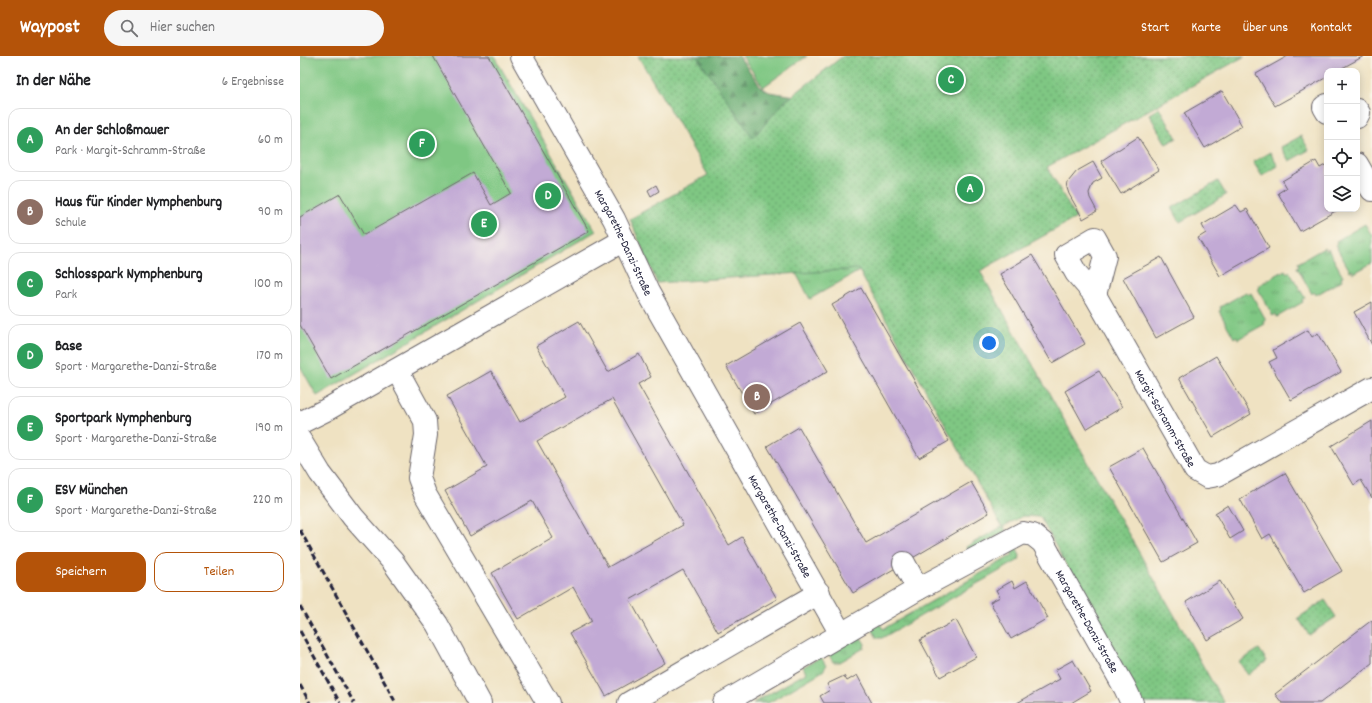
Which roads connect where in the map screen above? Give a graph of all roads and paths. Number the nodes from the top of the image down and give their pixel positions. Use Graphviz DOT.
graph roads {
  1 [pos="521,56"];
  2 [pos="1360,169"];
  3 [pos="1372,190"];
  4 [pos="624,240"];
  5 [pos="1095,295"];
  6 [pos="397,370"];
  7 [pos="1372,388"];
  8 [pos="300,423"];
  9 [pos="300,440"];
  10 [pos="904,563"];
  11 [pos="918,590"];
  12 [pos="819,593"];
  13 [pos="842,634"];
  14 [pos="480,703"];
  15 [pos="548,703"];
  16 [pos="629,703"];
  17 [pos="724,703"];
  18 [pos="1132,703"];
  1 -- 4 [label="street, Margarethe-Danzi-Straße"];
  2 -- 3 [label="street"];
  4 -- 6 [label="street"];
  4 -- 12 [label="street, Margarethe-Danzi-Straße"];
  5 -- 7 [label="street, Margit-Schramm-Straße"];
  6 -- 8 [label="street"];
  6 -- 15 [label="street"];
  9 -- 14 [label="street"];
  10 -- 11 [label="street"];
  11 -- 13 [label="street, Margarethe-Danzi-Straße"];
  11 -- 18 [label="street, Margarethe-Danzi-Straße"];
  12 -- 13 [label="street, Margarethe-Danzi-Straße"];
  12 -- 16 [label="street"];
  13 -- 17 [label="street"];
}
